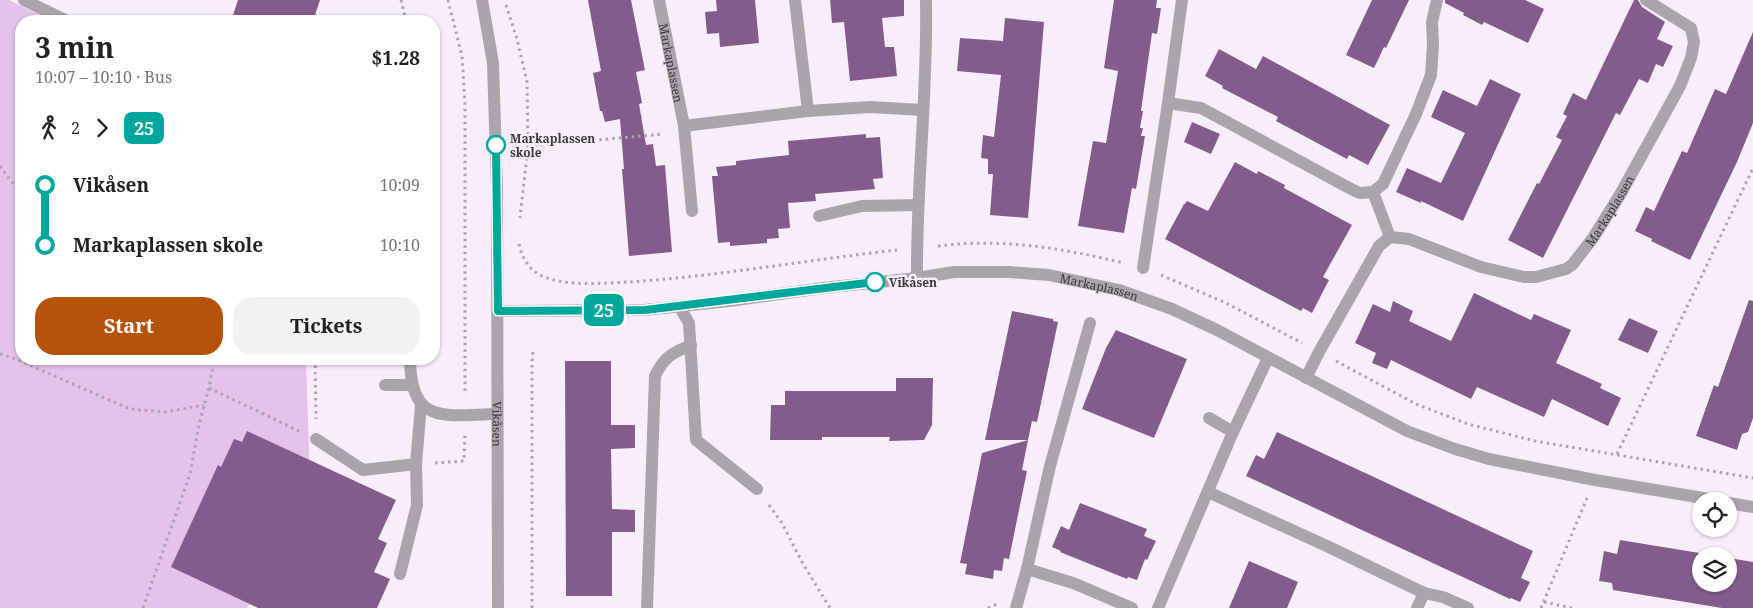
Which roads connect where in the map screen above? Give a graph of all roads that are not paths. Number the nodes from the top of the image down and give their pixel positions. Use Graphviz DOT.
graph roads {
  1 [pos="24,0"];
  2 [pos="482,0"];
  3 [pos="659,0"];
  4 [pos="795,0"];
  5 [pos="926,0"];
  6 [pos="1182,0"];
  7 [pos="1437,0"];
  8 [pos="1646,0"];
  9 [pos="55,15"];
  10 [pos="1168,103"];
  11 [pos="923,110"];
  12 [pos="808,111"];
  13 [pos="684,126"];
  14 [pos="1373,192"];
  15 [pos="917,205"];
  16 [pos="692,211"];
  17 [pos="819,216"];
  18 [pos="1390,238"];
  19 [pos="1143,268"];
  20 [pos="917,278"];
  21 [pos="679,306"];
  22 [pos="498,311"];
  23 [pos="1090,323"];
  24 [pos="691,345"];
  25 [pos="1268,358"];
  26 [pos="410,365"];
  27 [pos="1306,378"];
  28 [pos="385,385"];
  29 [pos="412,385"];
  30 [pos="421,405"];
  31 [pos="497,414"];
  32 [pos="1209,418"];
  33 [pos="1234,432"];
  34 [pos="316,439"];
  35 [pos="416,464"];
  36 [pos="757,489"];
  37 [pos="1208,492"];
  38 [pos="1692,496"];
  39 [pos="1737,503"];
  40 [pos="1753,506"];
  41 [pos="1027,568"];
  42 [pos="400,574"];
  43 [pos="1424,593"];
  44 [pos="498,608"];
  45 [pos="646,608"];
  46 [pos="1016,608"];
  47 [pos="1132,608"];
  48 [pos="1158,608"];
  49 [pos="1417,608"];
  50 [pos="1468,608"];
  1 -- 9 [label="street"];
  2 -- 22 [label="street, Vikåsen"];
  3 -- 13 [label="street, Markaplassen"];
  4 -- 12 [label="street"];
  5 -- 11 [label="street"];
  6 -- 10 [label="street"];
  7 -- 14 [label="street"];
  8 -- 18 [label="street, Markaplassen"];
  10 -- 14 [label="street"];
  10 -- 19 [label="street"];
  11 -- 12 [label="street"];
  11 -- 15 [label="street"];
  12 -- 13 [label="street"];
  13 -- 16 [label="street, Markaplassen"];
  14 -- 18 [label="street"];
  15 -- 17 [label="street"];
  15 -- 20 [label="street"];
  18 -- 27 [label="street"];
  20 -- 21 [label="street, Markaplassen"];
  20 -- 25 [label="street, Markaplassen"];
  21 -- 22 [label="street, Markaplassen"];
  21 -- 24 [label="street"];
  22 -- 31 [label="street, Vikåsen"];
  23 -- 41 [label="street"];
  24 -- 36 [label="street"];
  24 -- 45 [label="street"];
  25 -- 27 [label="street, Markaplassen"];
  25 -- 33 [label="street"];
  26 -- 29 [label="street"];
  27 -- 38 [label="street, Markaplassen"];
  28 -- 29 [label="street"];
  29 -- 30 [label="street"];
  30 -- 31 [label="street"];
  30 -- 35 [label="street"];
  31 -- 44 [label="street, Vikåsen"];
  32 -- 33 [label="street"];
  33 -- 37 [label="street"];
  34 -- 35 [label="street"];
  35 -- 42 [label="street"];
  37 -- 43 [label="street"];
  37 -- 48 [label="street"];
  39 -- 40 [label="street"];
  41 -- 46 [label="street"];
  41 -- 47 [label="street"];
  43 -- 49 [label="street"];
  43 -- 50 [label="street"];
}
